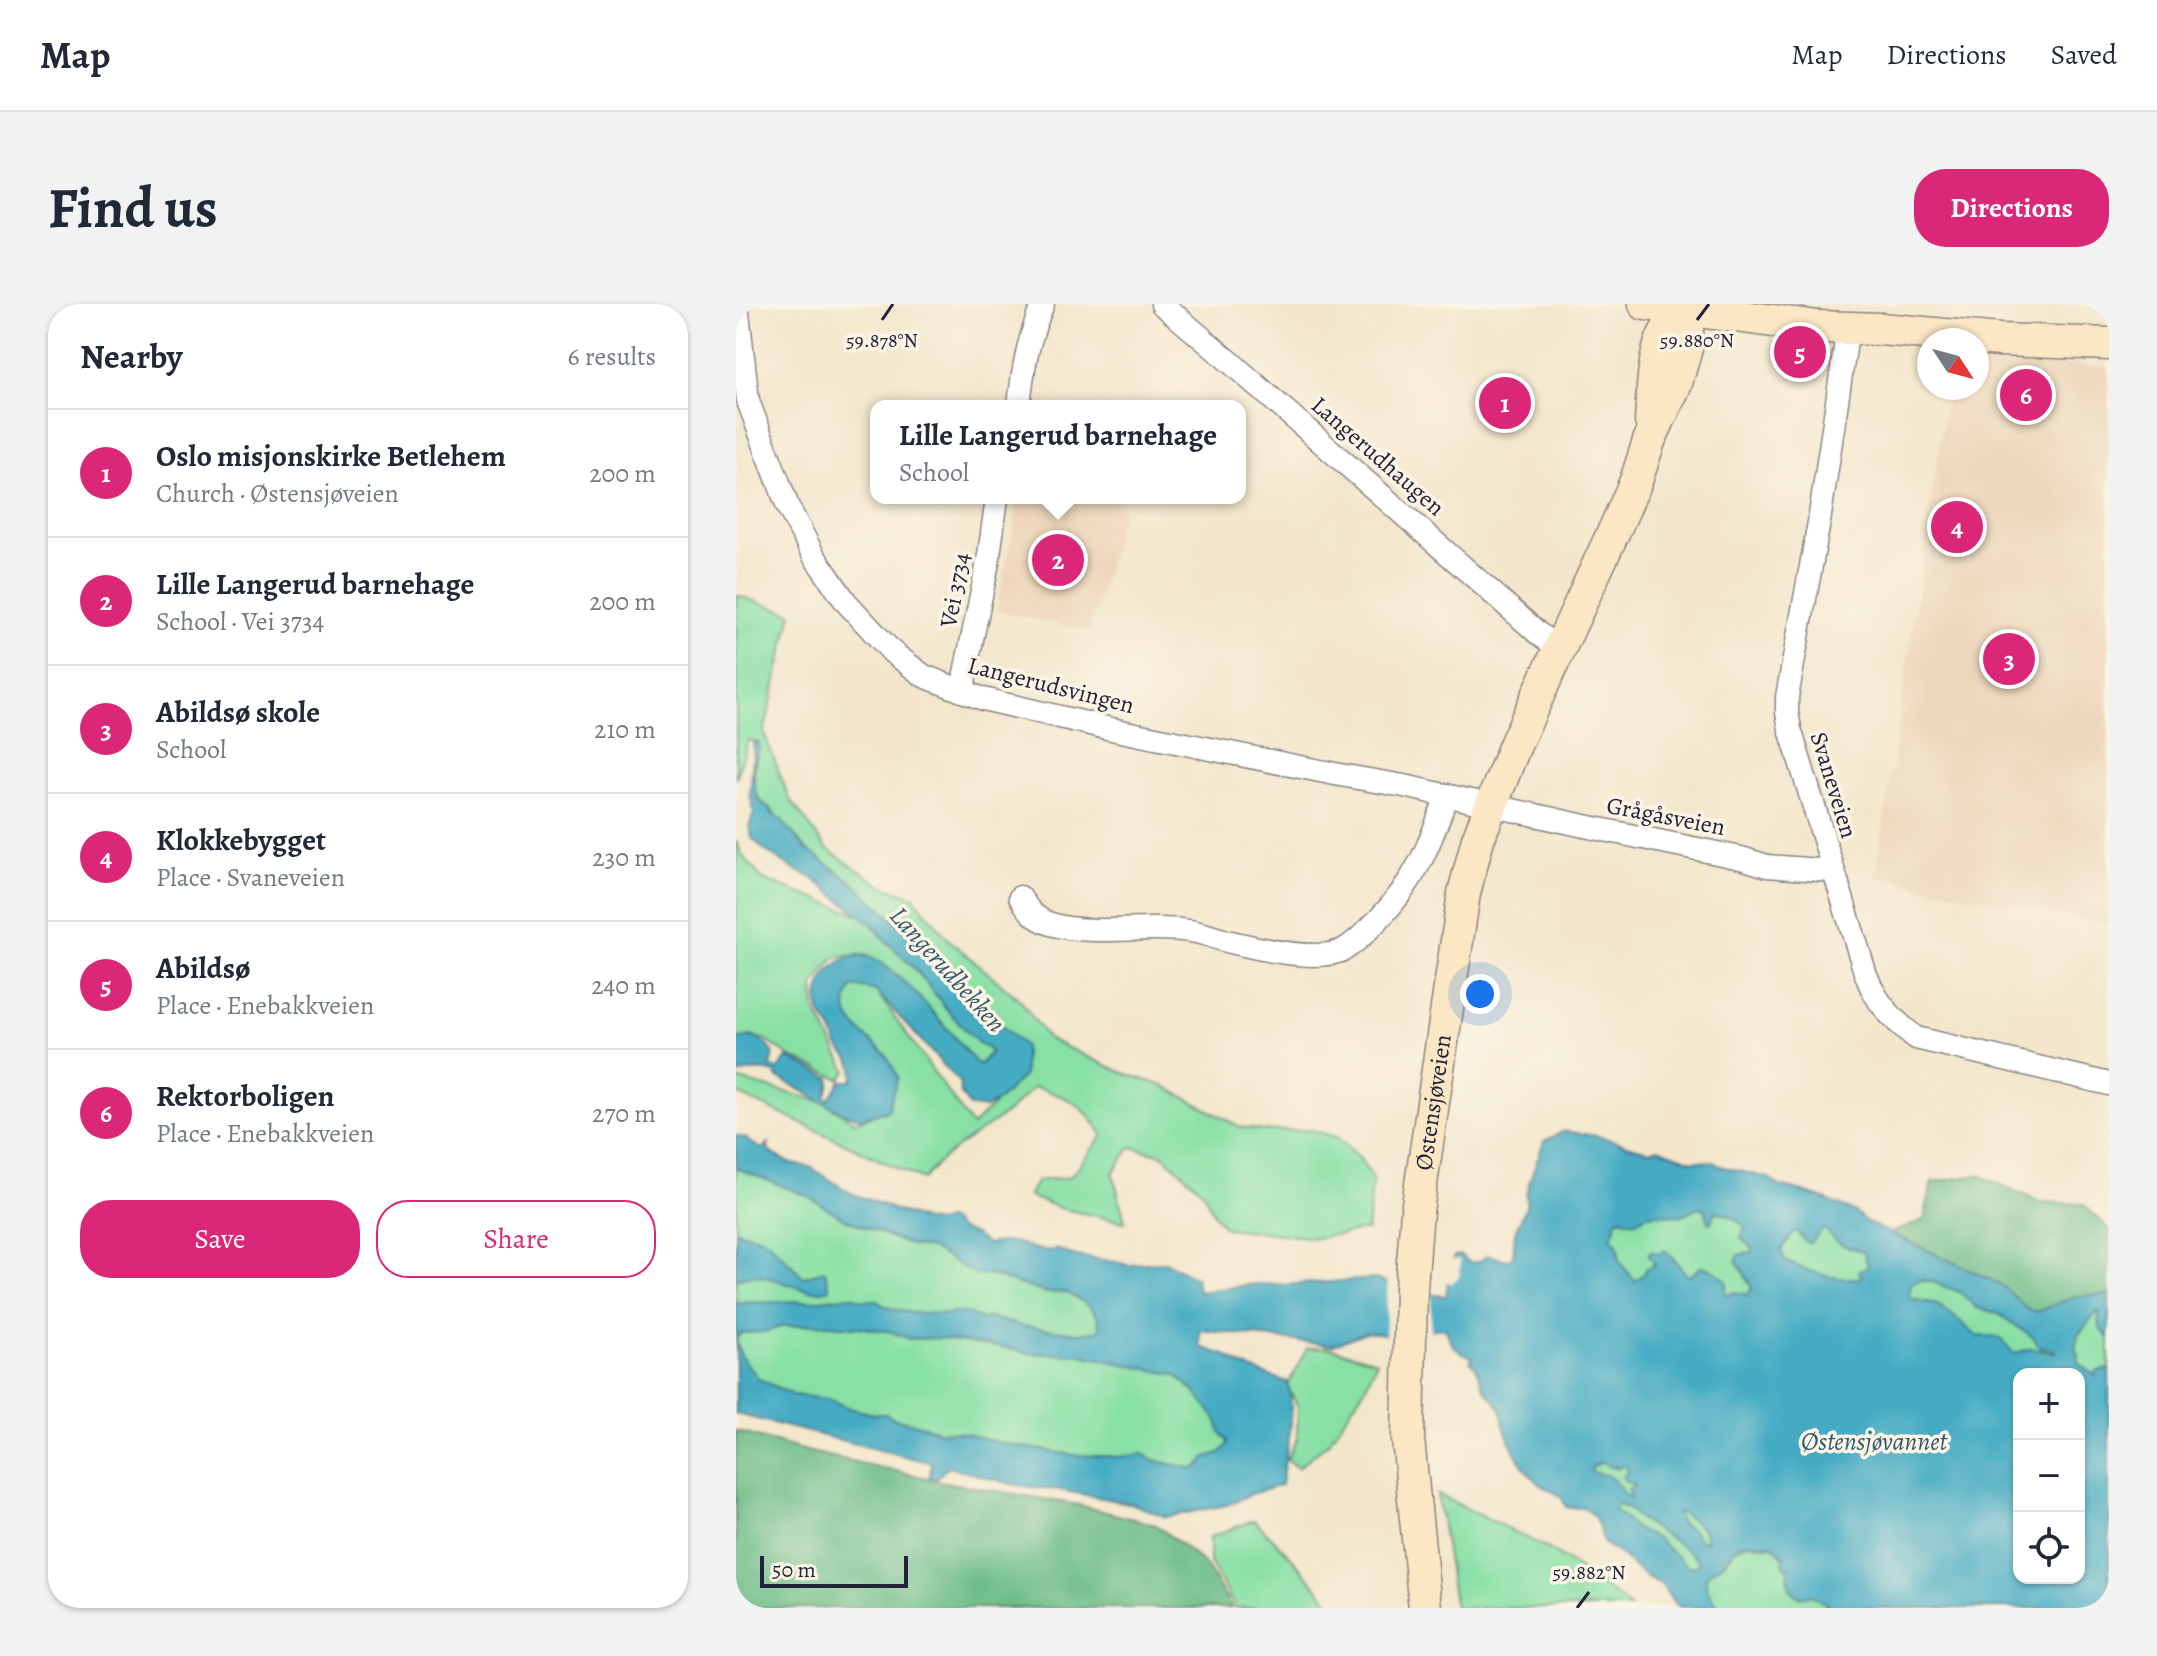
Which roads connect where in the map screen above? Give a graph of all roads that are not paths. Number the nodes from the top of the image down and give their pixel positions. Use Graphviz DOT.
graph roads {
  1 [pos="737,304"];
  2 [pos="1043,304"];
  3 [pos="1162,304"];
  4 [pos="1645,304"];
  5 [pos="1686,307"];
  6 [pos="1848,328"];
  7 [pos="2109,344"];
  8 [pos="1020,400"];
  9 [pos="996,504"];
  10 [pos="1558,648"];
  11 [pos="964,691"];
  12 [pos="1447,795"];
  13 [pos="1491,805"];
  14 [pos="1832,871"];
  15 [pos="1020,897"];
  16 [pos="2109,1084"];
  17 [pos="1425,1608"];
  1 -- 11 [label="street, Langerudsvingen"];
  2 -- 8 [label="street"];
  3 -- 10 [label="street, Langerudhaugen"];
  4 -- 5 [label="main road"];
  5 -- 6 [label="main road"];
  5 -- 10 [label="main road, Østensjøveien"];
  6 -- 7 [label="main road"];
  6 -- 14 [label="street, Svaneveien"];
  9 -- 11 [label="street, Vei 3734"];
  10 -- 13 [label="main road, Østensjøveien"];
  11 -- 12 [label="street, Langerudsvingen"];
  12 -- 13 [label="street, Langerudsvingen"];
  12 -- 15 [label="street"];
  13 -- 14 [label="street, Grågåsveien"];
  13 -- 17 [label="main road, Østensjøveien"];
  14 -- 16 [label="street, Svaneveien"];
}
